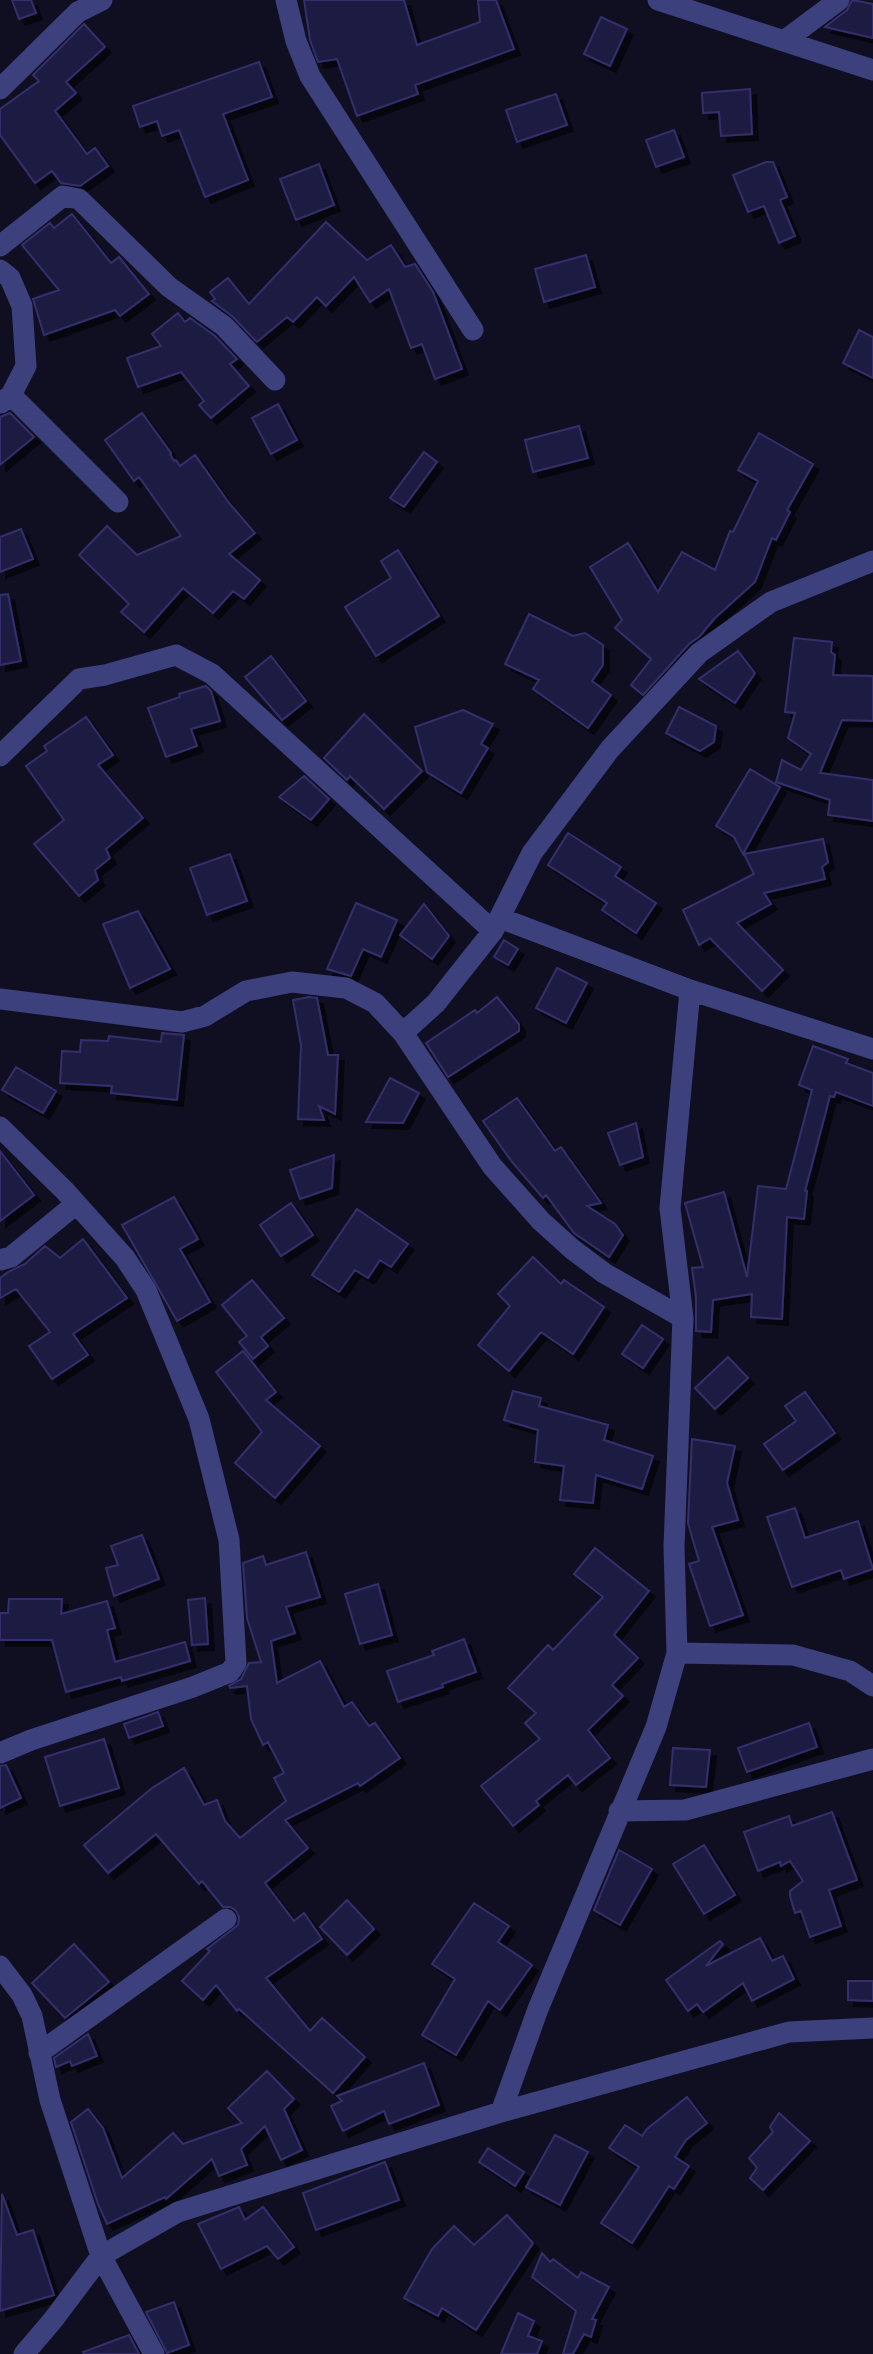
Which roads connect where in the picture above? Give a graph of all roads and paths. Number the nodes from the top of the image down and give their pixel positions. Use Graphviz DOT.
graph roads {
  1 [pos="102,0"];
  2 [pos="286,0"];
  3 [pos="658,0"];
  4 [pos="839,0"];
  5 [pos="784,41"];
  6 [pos="873,70"];
  7 [pos="0,89"];
  8 [pos="0,246"];
  9 [pos="0,270"];
  10 [pos="473,330"];
  11 [pos="275,380"];
  12 [pos="5,400"];
  13 [pos="118,502"];
  14 [pos="873,561"];
  15 [pos="0,756"];
  16 [pos="496,925"];
  17 [pos="691,989"];
  18 [pos="0,999"];
  19 [pos="404,1033"];
  20 [pos="873,1049"];
  21 [pos="0,1127"];
  22 [pos="76,1204"];
  23 [pos="0,1260"];
  24 [pos="682,1318"];
  25 [pos="677,1653"];
  26 [pos="873,1686"];
  27 [pos="0,1753"];
  28 [pos="873,1759"];
  29 [pos="619,1811"];
  30 [pos="226,1919"];
  31 [pos="0,1966"];
  32 [pos="873,2028"];
  33 [pos="39,2053"];
  34 [pos="500,2112"];
  35 [pos="101,2256"];
  36 [pos="24,2354"];
  37 [pos="154,2354"];
  1 -- 7 [label="street"];
  2 -- 10 [label="street"];
  3 -- 5 [label="street"];
  4 -- 5 [label="street"];
  5 -- 6 [label="street"];
  8 -- 11 [label="street"];
  9 -- 12 [label="street"];
  12 -- 13 [label="street"];
  14 -- 16 [label="street"];
  15 -- 16 [label="street"];
  16 -- 17 [label="street"];
  16 -- 19 [label="street"];
  17 -- 20 [label="street"];
  17 -- 24 [label="street"];
  18 -- 19 [label="street"];
  19 -- 24 [label="street"];
  21 -- 22 [label="street"];
  22 -- 23 [label="street"];
  22 -- 27 [label="street"];
  24 -- 25 [label="street"];
  25 -- 26 [label="street"];
  25 -- 29 [label="street"];
  28 -- 29 [label="street"];
  29 -- 34 [label="street"];
  30 -- 33 [label="street"];
  31 -- 33 [label="street"];
  32 -- 34 [label="street"];
  33 -- 35 [label="street"];
  34 -- 35 [label="street"];
  35 -- 36 [label="street"];
  35 -- 37 [label="street"];
}
